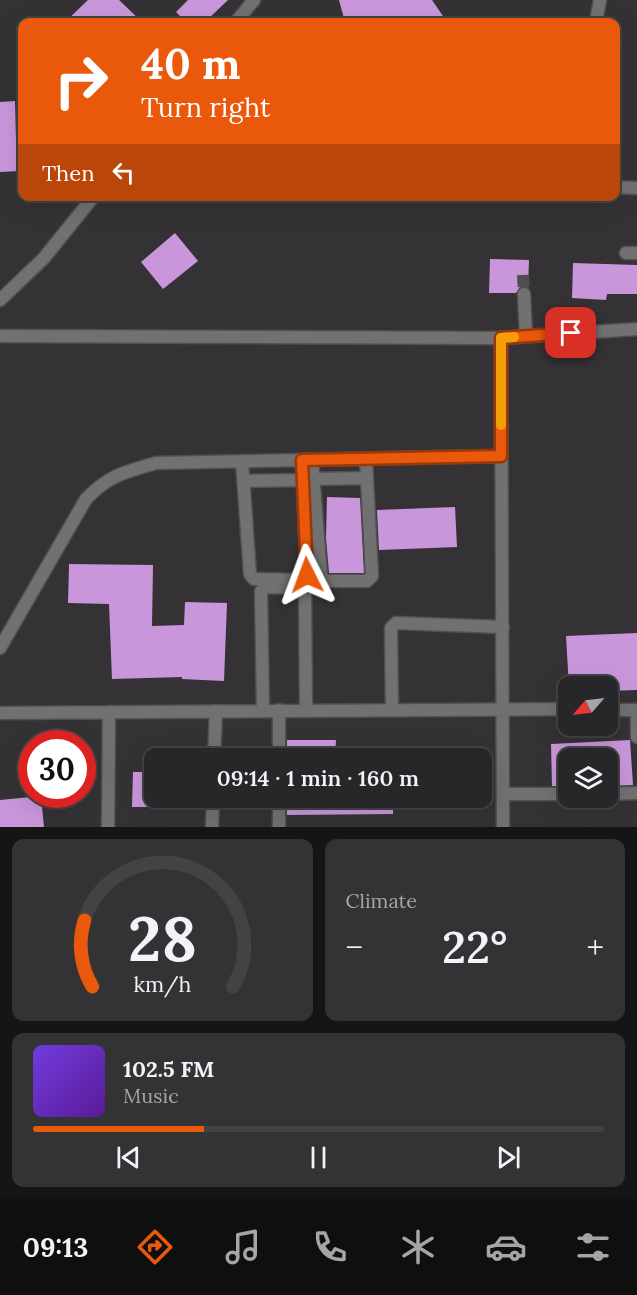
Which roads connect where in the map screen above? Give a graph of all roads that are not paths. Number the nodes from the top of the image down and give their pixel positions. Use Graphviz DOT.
graph roads {
  1 [pos="254,0"];
  2 [pos="600,0"];
  3 [pos="239,18"];
  4 [pos="597,18"];
  5 [pos="620,187"];
  6 [pos="637,188"];
  7 [pos="90,201"];
  8 [pos="525,294"];
  9 [pos="0,300"];
  10 [pos="637,329"];
  11 [pos="0,336"];
  12 [pos="526,336"];
  13 [pos="501,338"];
  14 [pos="501,456"];
  15 [pos="366,459"];
  16 [pos="307,460"];
  17 [pos="242,461"];
  18 [pos="367,478"];
  19 [pos="308,479"];
  20 [pos="244,481"];
  21 [pos="503,627"];
  22 [pos="0,648"];
  23 [pos="503,708"];
  24 [pos="558,709"];
  25 [pos="263,710"];
  26 [pos="279,710"];
  27 [pos="306,710"];
  28 [pos="392,710"];
  29 [pos="618,710"];
  30 [pos="637,710"];
  31 [pos="216,711"];
  32 [pos="0,712"];
  33 [pos="108,712"];
  34 [pos="637,737"];
  35 [pos="214,748"];
  36 [pos="279,748"];
  37 [pos="637,793"];
  38 [pos="503,794"];
  39 [pos="558,794"];
  40 [pos="618,794"];
  41 [pos="213,808"];
  42 [pos="279,808"];
  43 [pos="108,827"];
  44 [pos="212,827"];
  45 [pos="279,827"];
  46 [pos="503,827"];
  1 -- 3 [label="street"];
  2 -- 4 [label="street"];
  5 -- 6 [label="street"];
  7 -- 9 [label="street"];
  8 -- 12 [label="street"];
  10 -- 12 [label="street"];
  11 -- 13 [label="street"];
  12 -- 13 [label="street"];
  13 -- 14 [label="street"];
  14 -- 15 [label="street"];
  14 -- 21 [label="street"];
  15 -- 16 [label="street"];
  15 -- 18 [label="street"];
  16 -- 17 [label="street"];
  16 -- 19 [label="street"];
  17 -- 20 [label="street"];
  17 -- 22 [label="street"];
  18 -- 19 [label="street"];
  18 -- 19 [label="street"];
  19 -- 20 [label="street"];
  19 -- 20 [label="street"];
  21 -- 23 [label="street"];
  21 -- 28 [label="street"];
  23 -- 24 [label="street"];
  23 -- 28 [label="street"];
  23 -- 38 [label="street"];
  25 -- 26 [label="street"];
  25 -- 27 [label="street"];
  25 -- 31 [label="street"];
  26 -- 27 [label="street"];
  26 -- 36 [label="street"];
  27 -- 28 [label="street"];
  29 -- 30 [label="street"];
  30 -- 34 [label="street"];
  31 -- 33 [label="street"];
  31 -- 35 [label="street"];
  32 -- 33 [label="street"];
  33 -- 43 [label="street"];
  37 -- 40 [label="street"];
  38 -- 39 [label="street"];
  38 -- 46 [label="street"];
  41 -- 44 [label="street"];
  42 -- 45 [label="street"];
}
